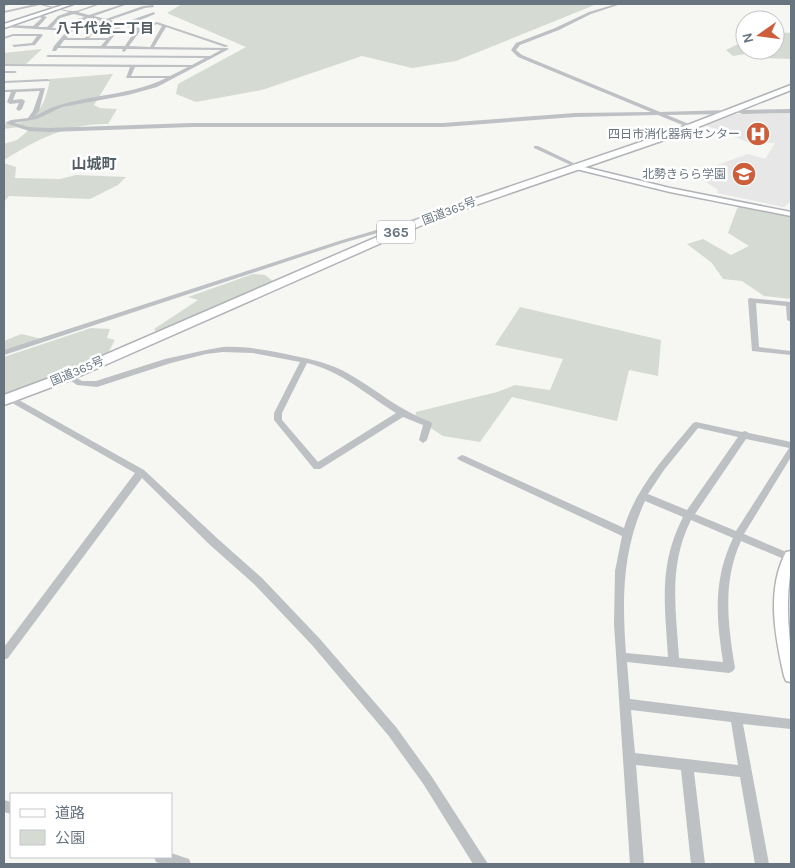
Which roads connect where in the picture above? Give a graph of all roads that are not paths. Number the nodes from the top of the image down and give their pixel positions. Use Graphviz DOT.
graph roads {
  1 [pos="11,4"];
  2 [pos="40,4"];
  3 [pos="70,4"];
  4 [pos="99,4"];
  5 [pos="126,4"];
  6 [pos="130,4"];
  7 [pos="619,4"];
  8 [pos="4,5"];
  9 [pos="152,5"];
  10 [pos="144,7"];
  11 [pos="56,8"];
  12 [pos="4,12"];
  13 [pos="27,12"];
  14 [pos="73,13"];
  15 [pos="154,13"];
  16 [pos="36,15"];
  17 [pos="4,17"];
  18 [pos="90,17"];
  19 [pos="106,21"];
  20 [pos="158,23"];
  21 [pos="4,25"];
  22 [pos="123,25"];
  23 [pos="165,25"];
  24 [pos="34,28"];
  25 [pos="49,28"];
  26 [pos="140,29"];
  27 [pos="71,30"];
  28 [pos="185,32"];
  29 [pos="4,38"];
  30 [pos="63,39"];
  31 [pos="86,39"];
  32 [pos="109,39"];
  33 [pos="205,39"];
  34 [pos="14,46"];
  35 [pos="4,48"];
  36 [pos="56,48"];
  37 [pos="102,48"];
  38 [pos="126,48"];
  39 [pos="151,48"];
  40 [pos="176,48"];
  41 [pos="200,48"];
  42 [pos="227,49"];
  43 [pos="48,56"];
  44 [pos="120,56"];
  45 [pos="171,57"];
  46 [pos="210,57"];
  47 [pos="4,65"];
  48 [pos="10,65"];
  49 [pos="40,65"];
  50 [pos="114,66"];
  51 [pos="133,66"];
  52 [pos="166,66"];
  53 [pos="193,66"];
  54 [pos="15,72"];
  55 [pos="170,77"];
  56 [pos="48,80"];
  57 [pos="4,82"];
  58 [pos="791,87"];
  59 [pos="4,91"];
  60 [pos="14,91"];
  61 [pos="40,100"];
  62 [pos="22,101"];
  63 [pos="19,108"];
  64 [pos="732,111"];
  65 [pos="791,111"];
  66 [pos="659,113"];
  67 [pos="30,119"];
  68 [pos="6,122"];
  69 [pos="692,127"];
  70 [pos="536,147"];
  71 [pos="579,167"];
  72 [pos="791,214"];
  73 [pos="434,216"];
  74 [pos="790,304"];
  75 [pos="791,320"];
  76 [pos="4,353"];
  77 [pos="791,353"];
  78 [pos="306,360"];
  79 [pos="68,376"];
  80 [pos="7,399"];
  81 [pos="402,413"];
  82 [pos="745,434"];
  83 [pos="423,440"];
  84 [pos="791,445"];
  85 [pos="791,450"];
  86 [pos="462,458"];
  87 [pos="141,472"];
  88 [pos="642,496"];
  89 [pos="689,515"];
  90 [pos="627,534"];
  91 [pos="739,536"];
  92 [pos="791,557"];
  93 [pos="4,655"];
  94 [pos="622,657"];
  95 [pos="674,662"];
  96 [pos="791,676"];
  97 [pos="625,704"];
  98 [pos="736,717"];
  99 [pos="791,724"];
  100 [pos="629,758"];
  101 [pos="687,765"];
  102 [pos="746,772"];
  103 [pos="164,858"];
  104 [pos="181,864"];
  105 [pos="481,864"];
  106 [pos="637,864"];
  107 [pos="698,864"];
  108 [pos="762,864"];
  1 -- 8 [label="street"];
  2 -- 11 [label="street"];
  2 -- 12 [label="street"];
  3 -- 11 [label="street"];
  4 -- 14 [label="street"];
  5 -- 18 [label="street"];
  6 -- 10 [label="street"];
  7 -- 66 [label="street"];
  9 -- 10 [label="street"];
  9 -- 15 [label="street"];
  10 -- 19 [label="street"];
  11 -- 14 [label="street"];
  11 -- 16 [label="street"];
  13 -- 17 [label="street"];
  14 -- 18 [label="street"];
  14 -- 25 [label="street"];
  15 -- 20 [label="street"];
  15 -- 22 [label="street"];
  16 -- 21 [label="street"];
  16 -- 24 [label="street"];
  18 -- 19 [label="street"];
  18 -- 27 [label="street"];
  19 -- 22 [label="street"];
  19 -- 31 [label="street"];
  20 -- 23 [label="street"];
  20 -- 26 [label="street"];
  21 -- 24 [label="street"];
  22 -- 26 [label="street"];
  22 -- 32 [label="street"];
  23 -- 28 [label="street"];
  23 -- 39 [label="street"];
  24 -- 25 [label="street"];
  25 -- 27 [label="street"];
  26 -- 38 [label="street"];
  27 -- 30 [label="street"];
  28 -- 33 [label="street"];
  28 -- 40 [label="street"];
  29 -- 34 [label="street"];
  29 -- 34 [label="street"];
  30 -- 31 [label="street"];
  30 -- 36 [label="street"];
  31 -- 32 [label="street"];
  32 -- 37 [label="street"];
  33 -- 41 [label="street"];
  33 -- 42 [label="street"];
  34 -- 35 [label="street"];
  36 -- 37 [label="street"];
  36 -- 43 [label="street"];
  37 -- 38 [label="street"];
  38 -- 39 [label="street"];
  38 -- 44 [label="street"];
  39 -- 40 [label="street"];
  40 -- 41 [label="street"];
  40 -- 45 [label="street"];
  41 -- 42 [label="street"];
  42 -- 46 [label="street"];
  43 -- 44 [label="street"];
  43 -- 49 [label="street"];
  44 -- 45 [label="street"];
  44 -- 50 [label="street"];
  45 -- 46 [label="street"];
  45 -- 52 [label="street"];
  46 -- 53 [label="street"];
  47 -- 48 [label="street"];
  48 -- 49 [label="street"];
  48 -- 54 [label="street"];
  49 -- 50 [label="street"];
  50 -- 51 [label="street"];
  51 -- 52 [label="street"];
  51 -- 55 [label="street"];
  52 -- 53 [label="street"];
  53 -- 55 [label="street"];
  55 -- 67 [label="street"];
  56 -- 57 [label="street"];
  58 -- 64 [label="highway, 国道365号 / 365"];
  59 -- 60 [label="street"];
  60 -- 61 [label="street"];
  60 -- 62 [label="street"];
  61 -- 62 [label="street"];
  61 -- 67 [label="street"];
  62 -- 63 [label="street"];
  64 -- 65 [label="street"];
  64 -- 66 [label="street"];
  64 -- 69 [label="highway, 国道365号 / 365"];
  66 -- 68 [label="street"];
  66 -- 69 [label="street"];
  67 -- 68 [label="street"];
  69 -- 71 [label="highway, 国道365号 / 365"];
  70 -- 71 [label="street"];
  71 -- 72 [label="street"];
  71 -- 73 [label="highway, 国道365号 / 365"];
  73 -- 76 [label="street"];
  73 -- 79 [label="highway, 国道365号 / 365"];
  74 -- 75 [label="street"];
  74 -- 77 [label="street"];
  78 -- 79 [label="street"];
  78 -- 81 [label="street"];
  78 -- 81 [label="street"];
  79 -- 80 [label="highway, 国道365号 / 365"];
  80 -- 87 [label="street"];
  81 -- 83 [label="street"];
  82 -- 84 [label="street"];
  82 -- 88 [label="street"];
  82 -- 89 [label="street"];
  85 -- 91 [label="street"];
  86 -- 90 [label="street"];
  87 -- 93 [label="street"];
  87 -- 105 [label="street"];
  88 -- 89 [label="street"];
  88 -- 90 [label="street"];
  89 -- 91 [label="street"];
  89 -- 95 [label="street"];
  90 -- 94 [label="street"];
  91 -- 92 [label="street"];
  91 -- 95 [label="street"];
  92 -- 96 [label="street"];
  94 -- 95 [label="street"];
  94 -- 97 [label="street"];
  97 -- 98 [label="street"];
  97 -- 100 [label="street"];
  98 -- 99 [label="street"];
  98 -- 102 [label="street"];
  100 -- 101 [label="street"];
  100 -- 106 [label="street"];
  101 -- 102 [label="street"];
  101 -- 107 [label="street"];
  102 -- 108 [label="street"];
  103 -- 104 [label="street"];
}
